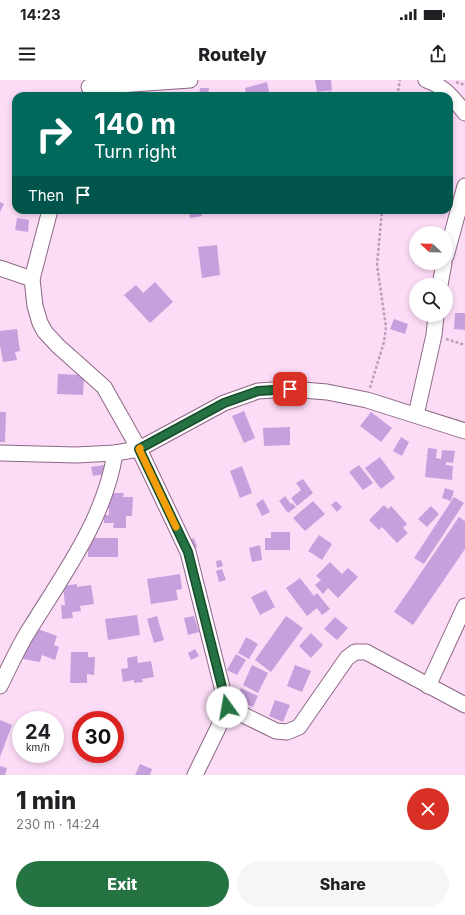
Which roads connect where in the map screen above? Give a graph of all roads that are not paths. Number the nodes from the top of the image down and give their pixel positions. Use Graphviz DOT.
graph roads {
  1 [pos="190,80"];
  2 [pos="426,80"];
  3 [pos="451,86"];
  4 [pos="89,88"];
  5 [pos="465,113"];
  6 [pos="465,186"];
  7 [pos="49,214"];
  8 [pos="453,230"];
  9 [pos="0,268"];
  10 [pos="32,279"];
  11 [pos="435,322"];
  12 [pos="416,415"];
  13 [pos="465,431"];
  14 [pos="139,449"];
  15 [pos="0,453"];
  16 [pos="115,453"];
  17 [pos="465,606"];
  18 [pos="0,686"];
  19 [pos="428,686"];
  20 [pos="465,705"];
  21 [pos="227,707"];
  22 [pos="195,775"];
  1 -- 4 [label="street"];
  2 -- 3 [label="street"];
  3 -- 5 [label="street"];
  6 -- 8 [label="street"];
  7 -- 10 [label="street"];
  9 -- 10 [label="street"];
  10 -- 14 [label="street"];
  11 -- 12 [label="street"];
  12 -- 13 [label="street"];
  12 -- 14 [label="street"];
  14 -- 16 [label="street"];
  14 -- 21 [label="street"];
  15 -- 16 [label="street"];
  16 -- 18 [label="street"];
  17 -- 19 [label="street"];
  19 -- 20 [label="street"];
  19 -- 21 [label="street"];
  21 -- 22 [label="street"];
}
